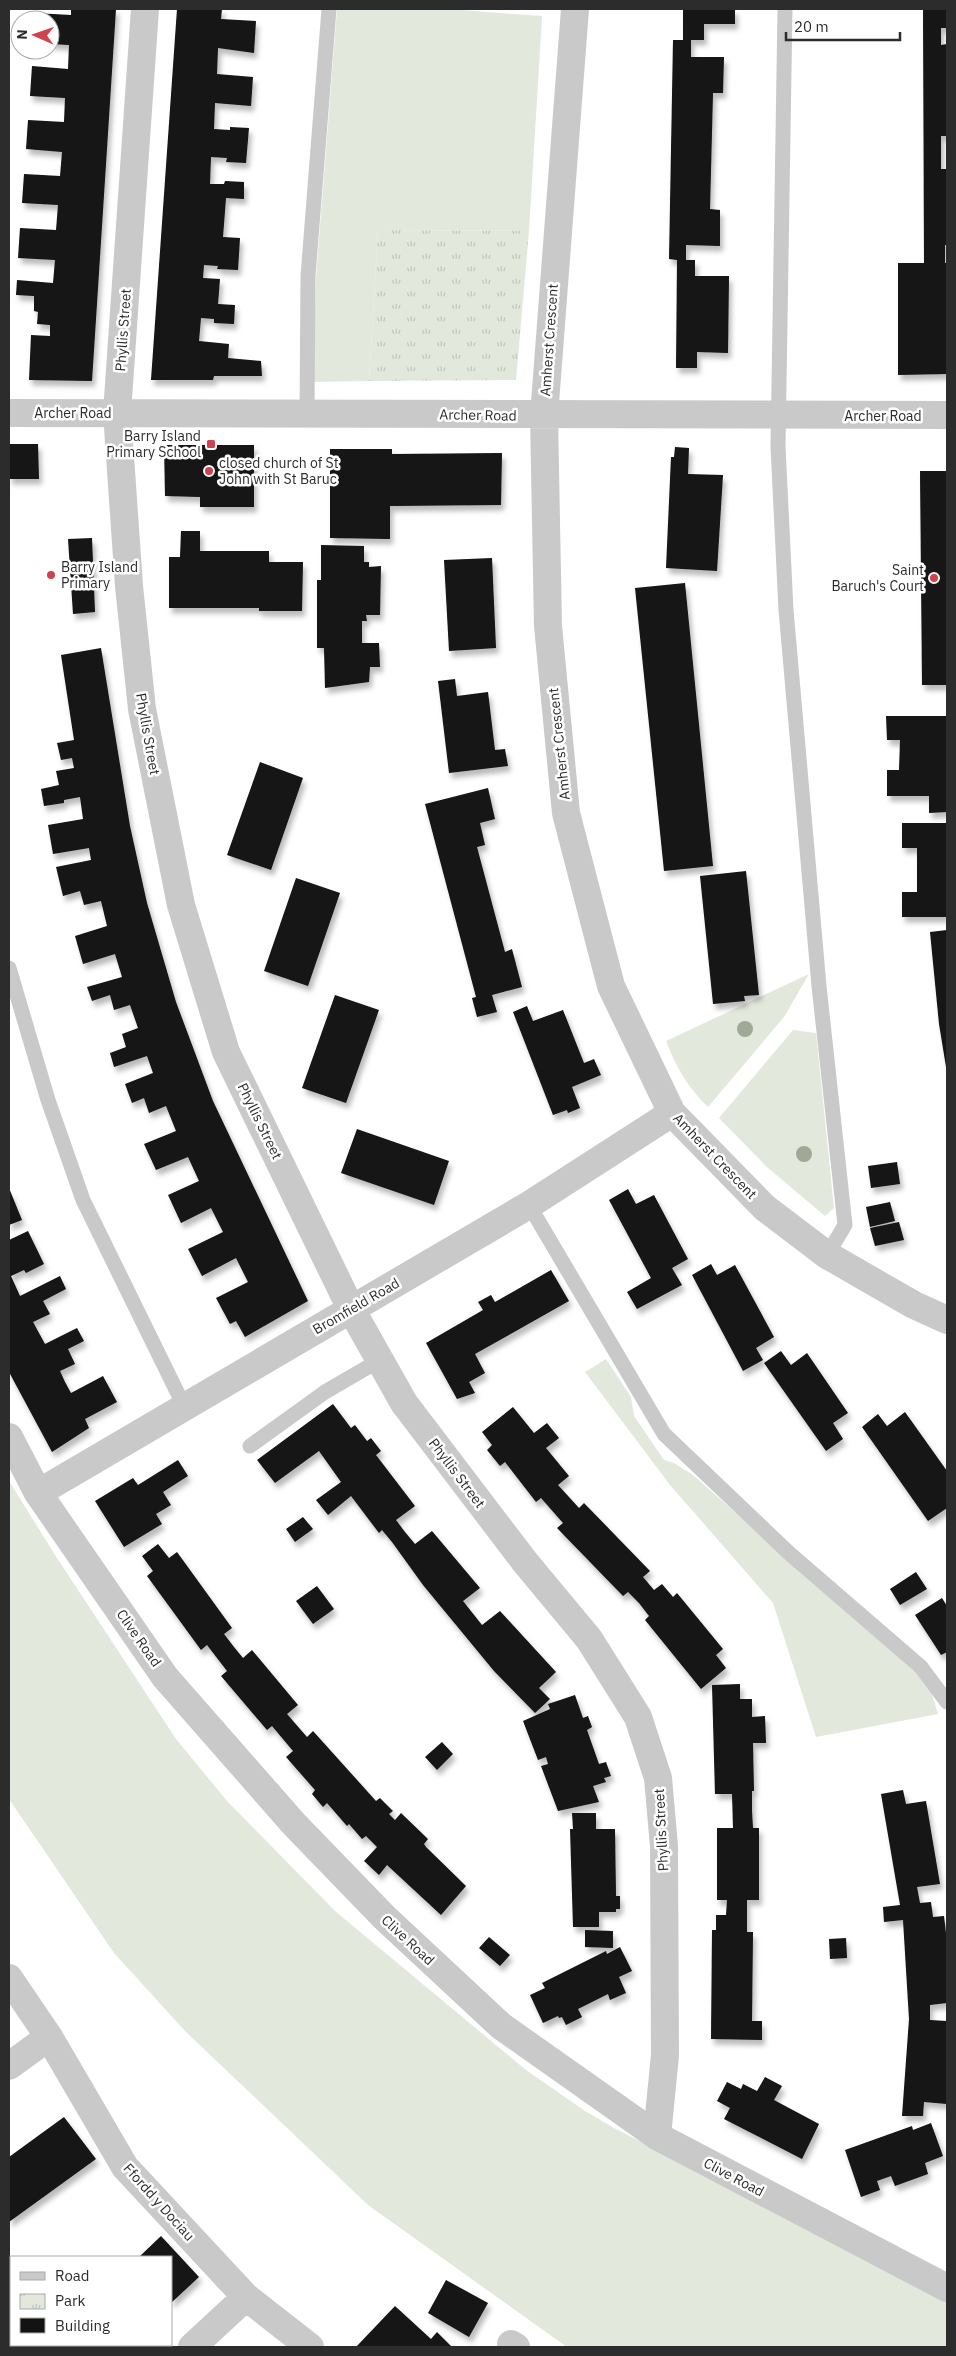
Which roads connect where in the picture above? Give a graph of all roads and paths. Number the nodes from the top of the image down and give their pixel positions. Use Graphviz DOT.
graph roads {
  1 [pos="145,9"];
  2 [pos="329,9"];
  3 [pos="575,9"];
  4 [pos="786,9"];
  5 [pos="117,412"];
  6 [pos="9,413"];
  7 [pos="307,414"];
  8 [pos="947,415"];
  9 [pos="544,416"];
  10 [pos="779,416"];
  11 [pos="9,968"];
  12 [pos="672,1113"];
  13 [pos="529,1205"];
  14 [pos="827,1256"];
  15 [pos="351,1309"];
  16 [pos="947,1320"];
  17 [pos="380,1360"];
  18 [pos="184,1406"];
  19 [pos="9,1437"];
  20 [pos="250,1446"];
  21 [pos="38,1493"];
  22 [pos="947,1702"];
  23 [pos="9,1978"];
  24 [pos="48,2036"];
  25 [pos="9,2066"];
  26 [pos="657,2136"];
  27 [pos="944,2279"];
  28 [pos="246,2297"];
  29 [pos="192,2347"];
  30 [pos="310,2347"];
  1 -- 5 [label="street, Phyllis Street"];
  2 -- 7 [label="lane"];
  3 -- 9 [label="street, Amherst Crescent"];
  4 -- 10 [label="lane"];
  5 -- 6 [label="street, Archer Road"];
  5 -- 7 [label="street, Archer Road"];
  5 -- 15 [label="street, Phyllis Street"];
  7 -- 9 [label="street, Archer Road"];
  8 -- 10 [label="street, Archer Road"];
  9 -- 10 [label="street, Archer Road"];
  9 -- 12 [label="street, Amherst Crescent"];
  10 -- 14 [label="lane"];
  11 -- 18 [label="lane"];
  12 -- 13 [label="street, Bromfield Road"];
  12 -- 14 [label="street, Amherst Crescent"];
  13 -- 15 [label="street, Bromfield Road"];
  13 -- 22 [label="lane"];
  14 -- 16 [label="street, Amherst Crescent"];
  15 -- 17 [label="street, Phyllis Street"];
  15 -- 18 [label="street, Bromfield Road"];
  17 -- 20 [label="lane"];
  17 -- 26 [label="street, Phyllis Street"];
  18 -- 21 [label="street, Bromfield Road"];
  19 -- 21 [label="street, Clive Road"];
  21 -- 26 [label="street, Clive Road"];
  23 -- 24 [label="street, Ffordd y Dociau"];
  24 -- 25 [label="street"];
  24 -- 28 [label="street, Ffordd y Dociau"];
  26 -- 27 [label="street, Clive Road"];
  28 -- 29 [label="street"];
  28 -- 30 [label="street, Ffordd y Dociau"];
}
